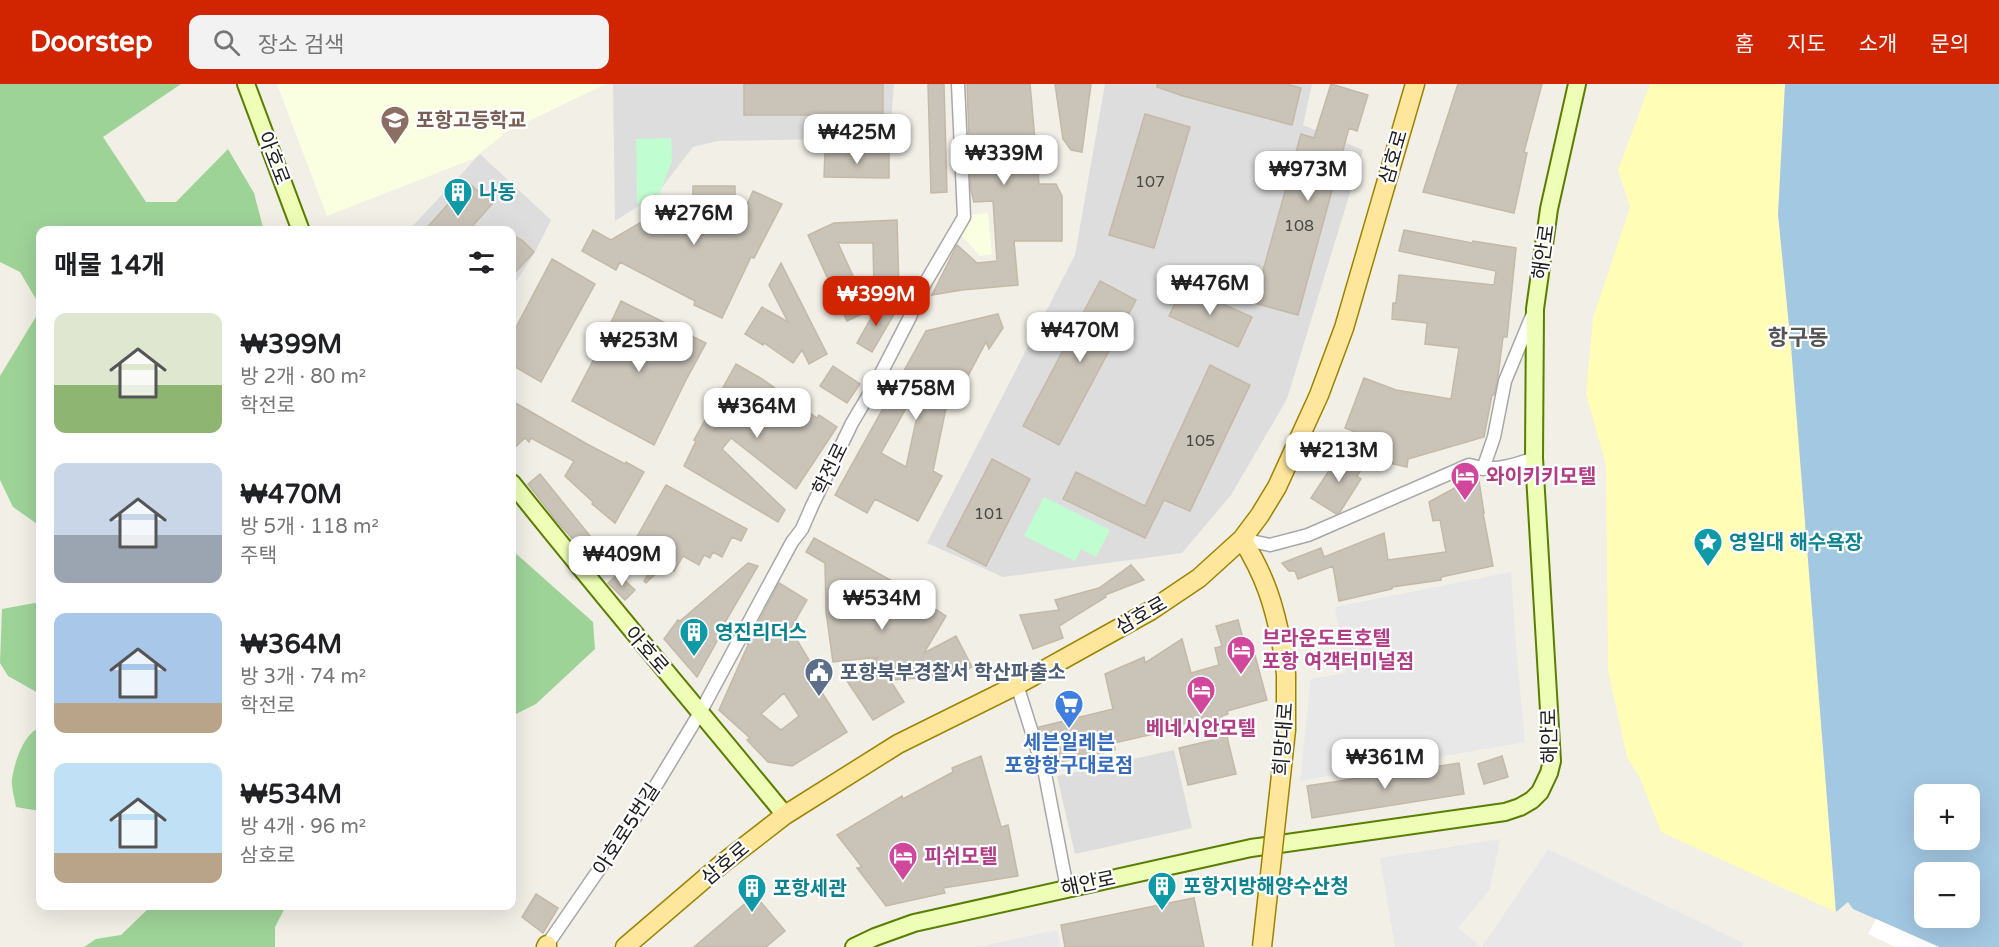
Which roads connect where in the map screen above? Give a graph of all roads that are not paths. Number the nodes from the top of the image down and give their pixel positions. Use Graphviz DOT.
graph roads {
  1 [pos="246,84"];
  2 [pos="958,84"];
  3 [pos="1415,84"];
  4 [pos="1577,84"];
  5 [pos="300,226"];
  6 [pos="1535,309"];
  7 [pos="1534,458"];
  8 [pos="1483,469"];
  9 [pos="516,488"];
  10 [pos="1242,539"];
  11 [pos="1017,685"];
  12 [pos="700,711"];
  13 [pos="785,815"];
  14 [pos="1067,888"];
  15 [pos="547,946"];
  16 [pos="625,947"];
  17 [pos="854,947"];
  18 [pos="1262,947"];
  1 -- 5 [label="street, 아호로"];
  2 -- 12 [label="street, 학전로"];
  3 -- 10 [label="main road, 삼호로"];
  4 -- 6 [label="street, 해안로"];
  6 -- 7 [label="street, 해안로"];
  6 -- 8 [label="street"];
  7 -- 8 [label="street"];
  7 -- 14 [label="street, 해안로"];
  8 -- 10 [label="street"];
  9 -- 12 [label="street, 아호로"];
  10 -- 11 [label="main road, 삼호로"];
  10 -- 18 [label="main road, 희망대로, bridge"];
  11 -- 13 [label="main road, 삼호로"];
  11 -- 14 [label="street"];
  12 -- 13 [label="street, 아호로"];
  12 -- 15 [label="street, 아호로5번길"];
  13 -- 16 [label="main road, 삼호로"];
  14 -- 17 [label="street, 해안로"];
}
